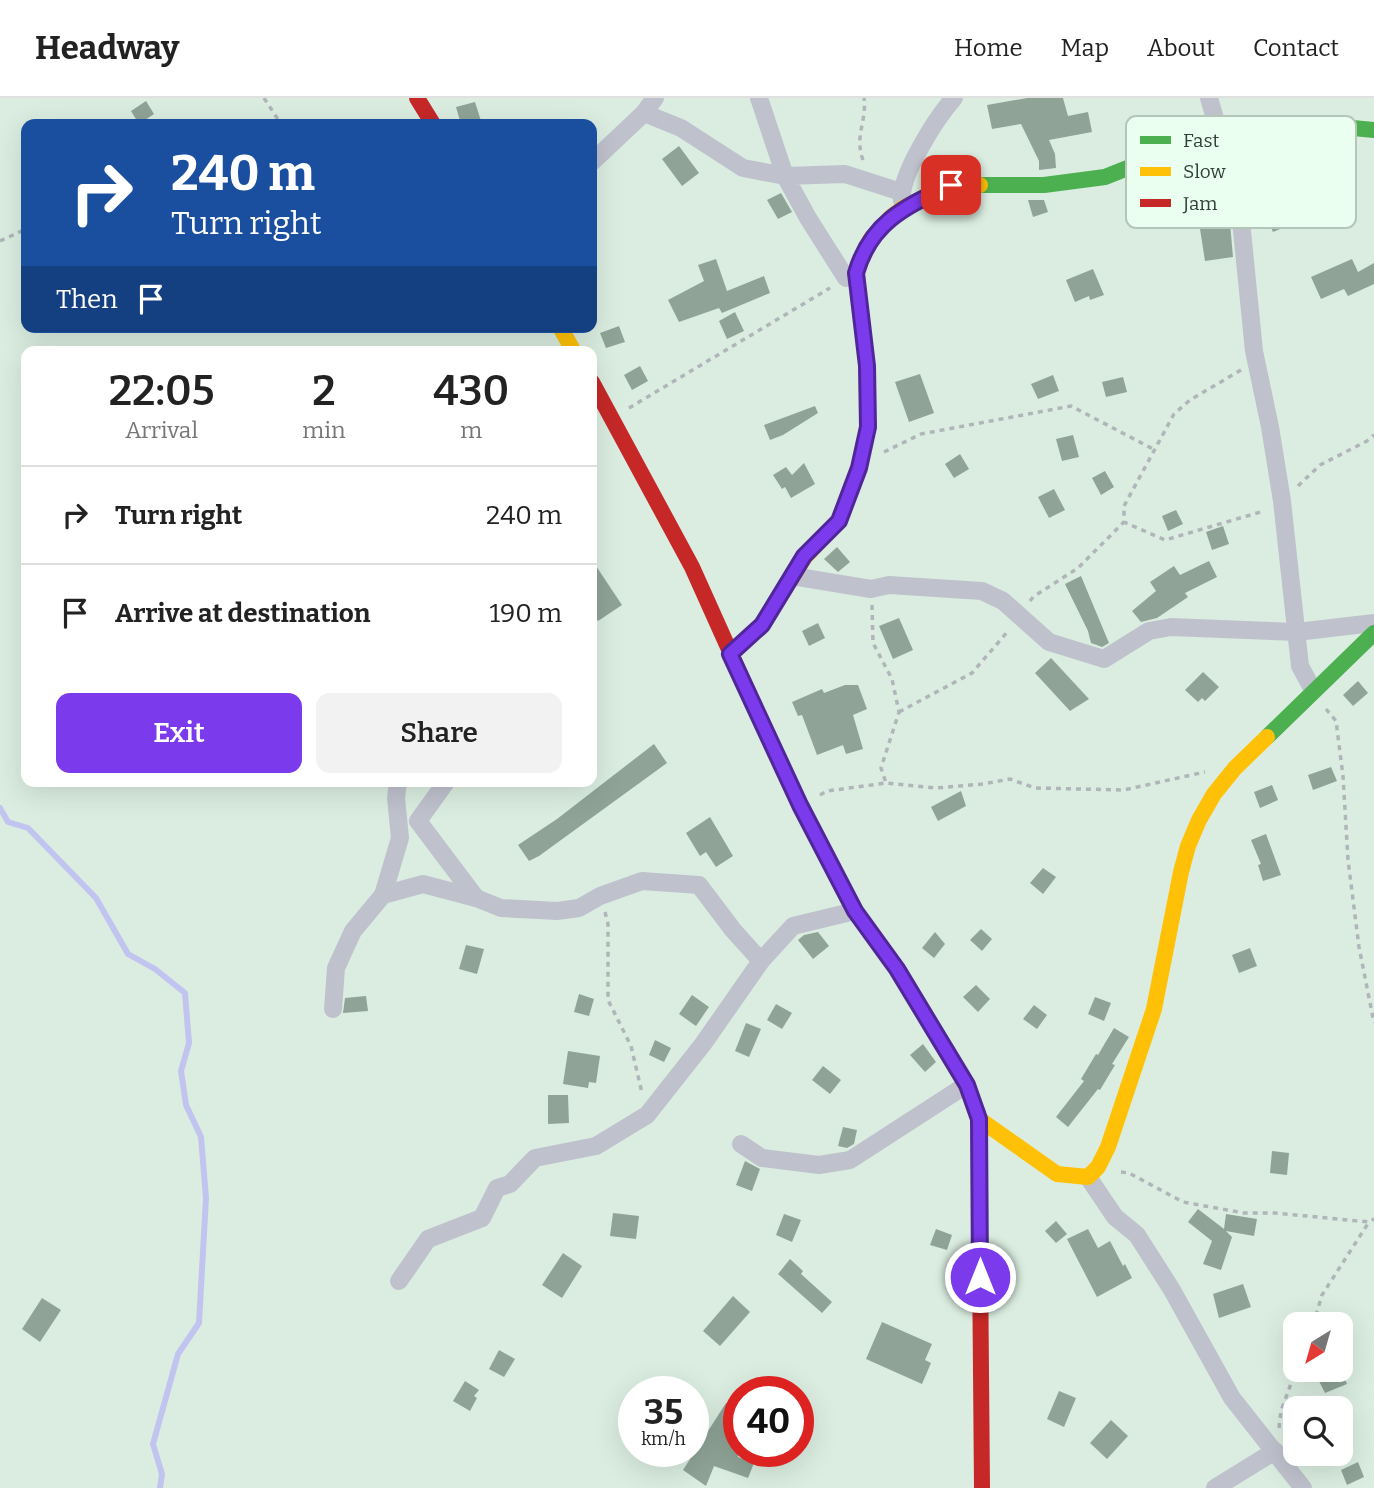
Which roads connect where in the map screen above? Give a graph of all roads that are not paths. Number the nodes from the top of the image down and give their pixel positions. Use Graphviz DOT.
graph roads {
  1 [pos="417,98"];
  2 [pos="655,98"];
  3 [pos="759,98"];
  4 [pos="954,98"];
  5 [pos="1209,98"];
  6 [pos="644,113"];
  7 [pos="1214,116"];
  8 [pos="430,119"];
  9 [pos="1356,128"];
  10 [pos="1374,130"];
  11 [pos="597,157"];
  12 [pos="1126,169"];
  13 [pos="785,176"];
  14 [pos="902,200"];
  15 [pos="1242,228"];
  16 [pos="846,278"];
  17 [pos="597,391"];
  18 [pos="792,576"];
  19 [pos="1374,623"];
  20 [pos="1297,632"];
  21 [pos="1374,633"];
  22 [pos="730,654"];
  23 [pos="1313,690"];
  24 [pos="442,787"];
  25 [pos="397,790"];
  26 [pos="418,821"];
  27 [pos="383,895"];
  28 [pos="476,898"];
  29 [pos="855,911"];
  30 [pos="761,961"];
  31 [pos="333,1009"];
  32 [pos="967,1085"];
  33 [pos="979,1119"];
  34 [pos="741,1144"];
  35 [pos="1093,1173"];
  36 [pos="399,1281"];
  37 [pos="1275,1451"];
  38 [pos="982,1488"];
  39 [pos="1215,1488"];
  40 [pos="1303,1488"];
  1 -- 8 [label="street"];
  2 -- 6 [label="street"];
  3 -- 13 [label="street"];
  4 -- 14 [label="street"];
  5 -- 7 [label="street"];
  6 -- 11 [label="street"];
  6 -- 13 [label="street"];
  9 -- 10 [label="street"];
  12 -- 14 [label="street"];
  13 -- 14 [label="street"];
  13 -- 16 [label="street"];
  14 -- 18 [label="street"];
  15 -- 20 [label="street"];
  17 -- 22 [label="street"];
  18 -- 20 [label="street"];
  18 -- 22 [label="street"];
  19 -- 20 [label="street"];
  20 -- 23 [label="street"];
  21 -- 23 [label="street"];
  22 -- 29 [label="street"];
  23 -- 35 [label="street"];
  24 -- 26 [label="street"];
  25 -- 26 [label="street"];
  25 -- 27 [label="street"];
  26 -- 28 [label="street"];
  27 -- 28 [label="street"];
  27 -- 31 [label="street"];
  28 -- 30 [label="street"];
  29 -- 30 [label="street"];
  29 -- 32 [label="street"];
  30 -- 36 [label="street"];
  32 -- 33 [label="street"];
  32 -- 34 [label="street"];
  33 -- 35 [label="street"];
  33 -- 38 [label="street"];
  35 -- 37 [label="street"];
  37 -- 39 [label="street"];
  37 -- 40 [label="street"];
}
